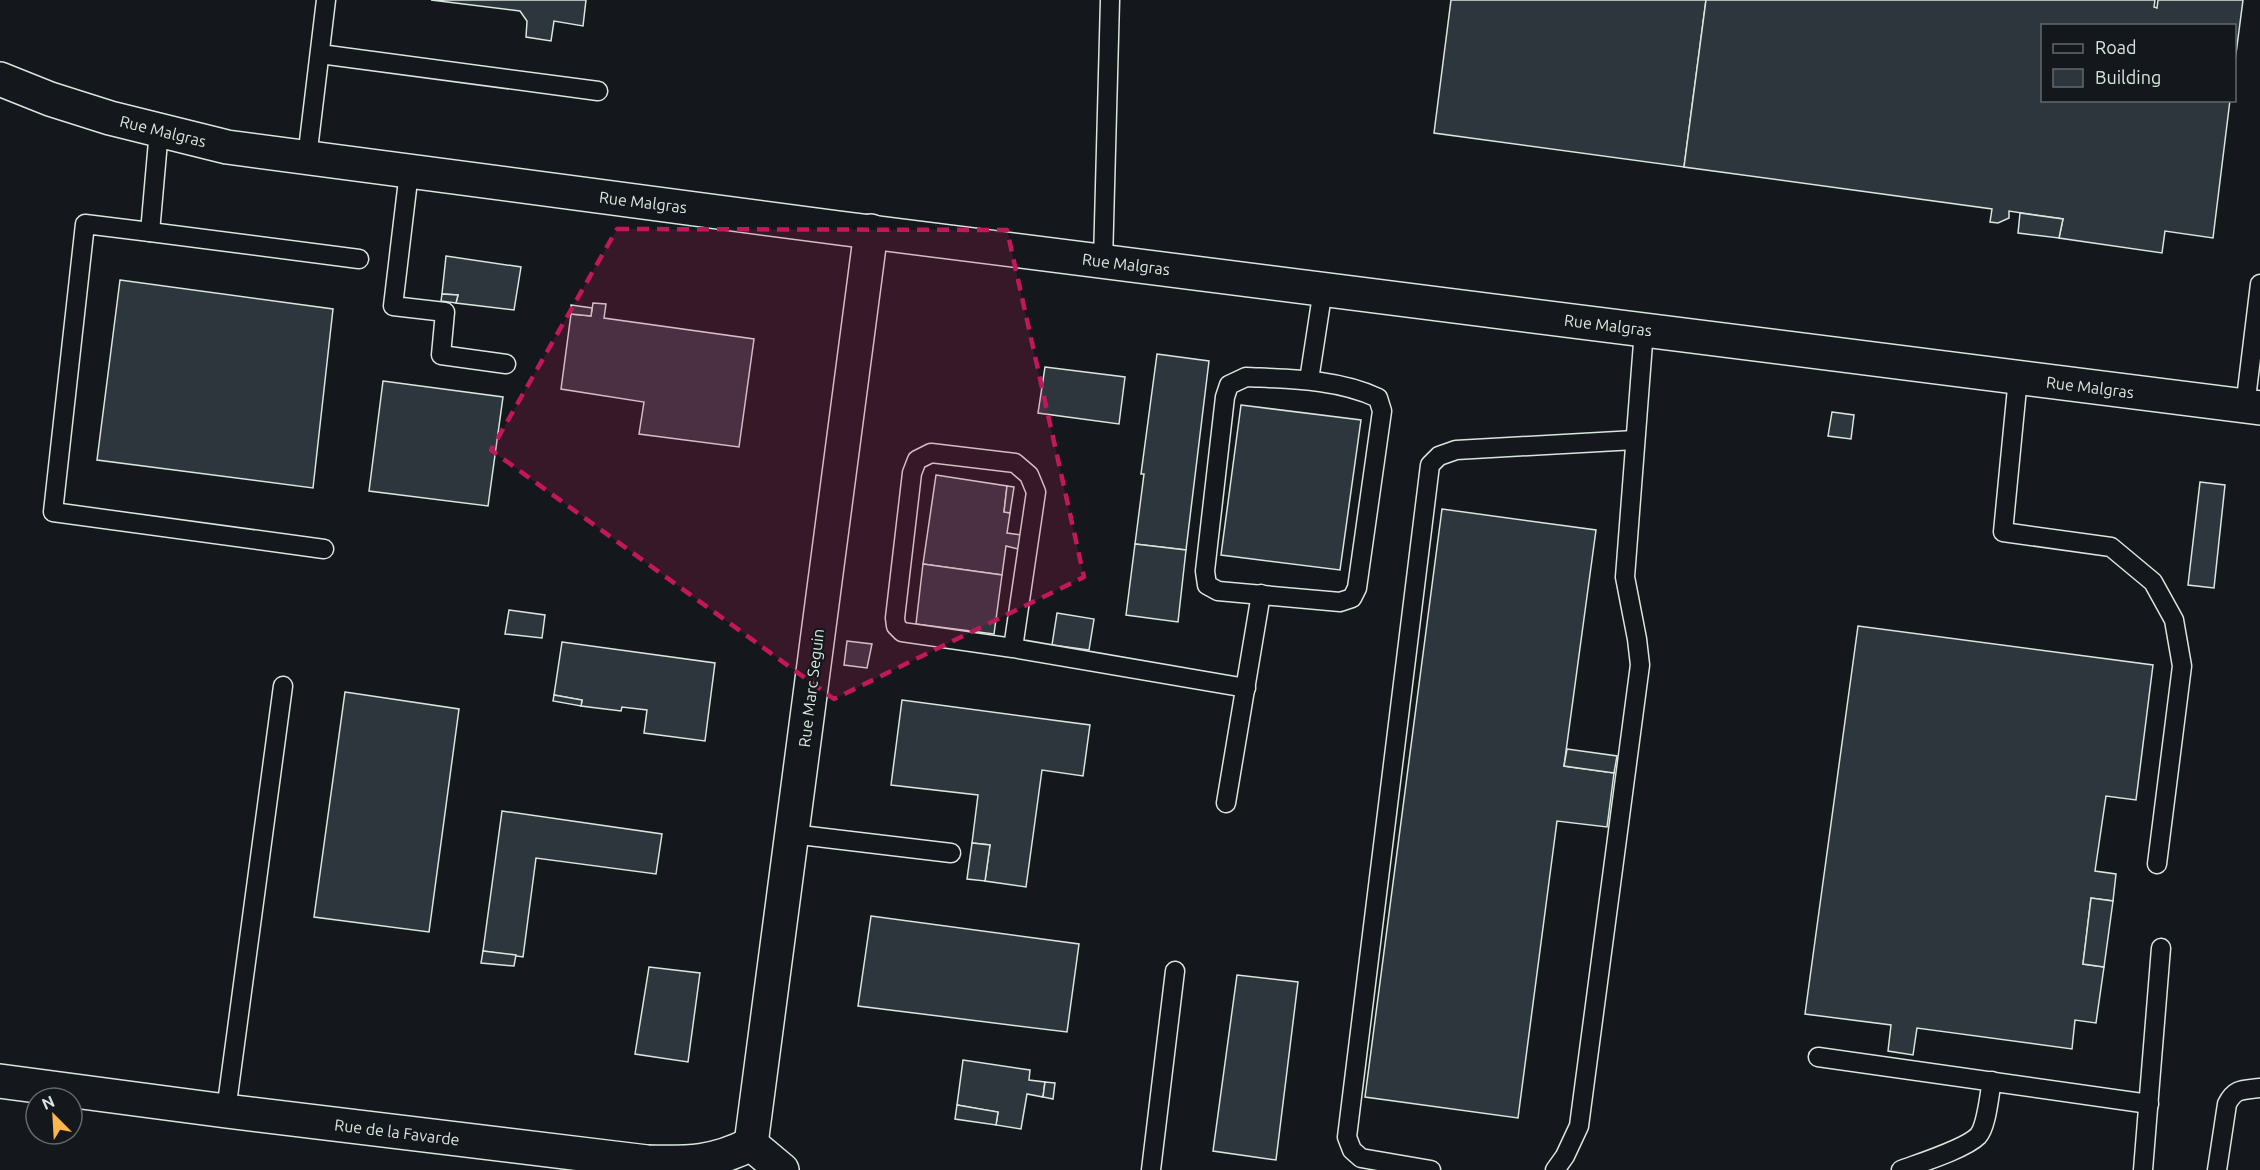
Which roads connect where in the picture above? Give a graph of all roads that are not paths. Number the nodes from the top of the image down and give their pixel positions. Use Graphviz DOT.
graph roads {
  1 [pos="326,0"];
  2 [pos="1110,0"];
  3 [pos="320,54"];
  4 [pos="0,79"];
  5 [pos="598,91"];
  6 [pos="159,130"];
  7 [pos="307,158"];
  8 [pos="409,172"];
  9 [pos="871,231"];
  10 [pos="150,232"];
  11 [pos="359,259"];
  12 [pos="1103,261"];
  13 [pos="2260,284"];
  14 [pos="1323,289"];
  15 [pos="1644,330"];
  16 [pos="506,364"];
  17 [pos="2018,378"];
  18 [pos="1309,380"];
  19 [pos="2253,407"];
  20 [pos="1635,440"];
  21 [pos="324,549"];
  22 [pos="1261,594"];
  23 [pos="1013,648"];
  24 [pos="283,686"];
  25 [pos="1246,688"];
  26 [pos="1226,803"];
  27 [pos="792,834"];
  28 [pos="951,853"];
  29 [pos="2157,864"];
  30 [pos="2162,948"];
  31 [pos="1175,971"];
  32 [pos="1818,1057"];
  33 [pos="0,1081"];
  34 [pos="1992,1081"];
  35 [pos="2260,1088"];
  36 [pos="2149,1104"];
  37 [pos="226,1112"];
  38 [pos="752,1144"];
  39 [pos="782,1170"];
  40 [pos="1151,1170"];
  41 [pos="1431,1170"];
  42 [pos="1555,1170"];
  43 [pos="1901,1170"];
  44 [pos="2143,1170"];
  45 [pos="2217,1170"];
  1 -- 3 [label="lane"];
  2 -- 12 [label="lane"];
  3 -- 5 [label="lane"];
  3 -- 7 [label="lane"];
  4 -- 6 [label="street, Rue Malgras"];
  6 -- 7 [label="street, Rue Malgras"];
  6 -- 10 [label="lane"];
  7 -- 8 [label="street, Rue Malgras"];
  8 -- 9 [label="street, Rue Malgras"];
  8 -- 16 [label="lane"];
  9 -- 12 [label="street, Rue Malgras"];
  9 -- 27 [label="street, Rue Marc Seguin"];
  10 -- 11 [label="lane"];
  10 -- 21 [label="lane"];
  12 -- 14 [label="street, Rue Malgras"];
  13 -- 19 [label="lane"];
  14 -- 15 [label="street, Rue Malgras"];
  14 -- 18 [label="lane"];
  15 -- 17 [label="street, Rue Malgras"];
  15 -- 20 [label="lane"];
  17 -- 19 [label="street, Rue Malgras"];
  17 -- 29 [label="lane"];
  18 -- 22 [label="lane"];
  18 -- 22 [label="lane"];
  20 -- 41 [label="lane"];
  20 -- 42 [label="lane"];
  22 -- 25 [label="lane"];
  23 -- 23 [label="lane"];
  23 -- 25 [label="lane"];
  24 -- 37 [label="lane"];
  25 -- 26 [label="lane"];
  27 -- 28 [label="lane"];
  27 -- 38 [label="street, Rue Marc Seguin"];
  30 -- 36 [label="lane"];
  31 -- 40 [label="lane"];
  32 -- 34 [label="lane"];
  33 -- 37 [label="street, Rue de la Favarde"];
  34 -- 36 [label="lane"];
  34 -- 43 [label="lane"];
  35 -- 45 [label="lane"];
  36 -- 44 [label="lane"];
  37 -- 38 [label="street, Rue de la Favarde"];
  38 -- 39 [label="street"];
}
